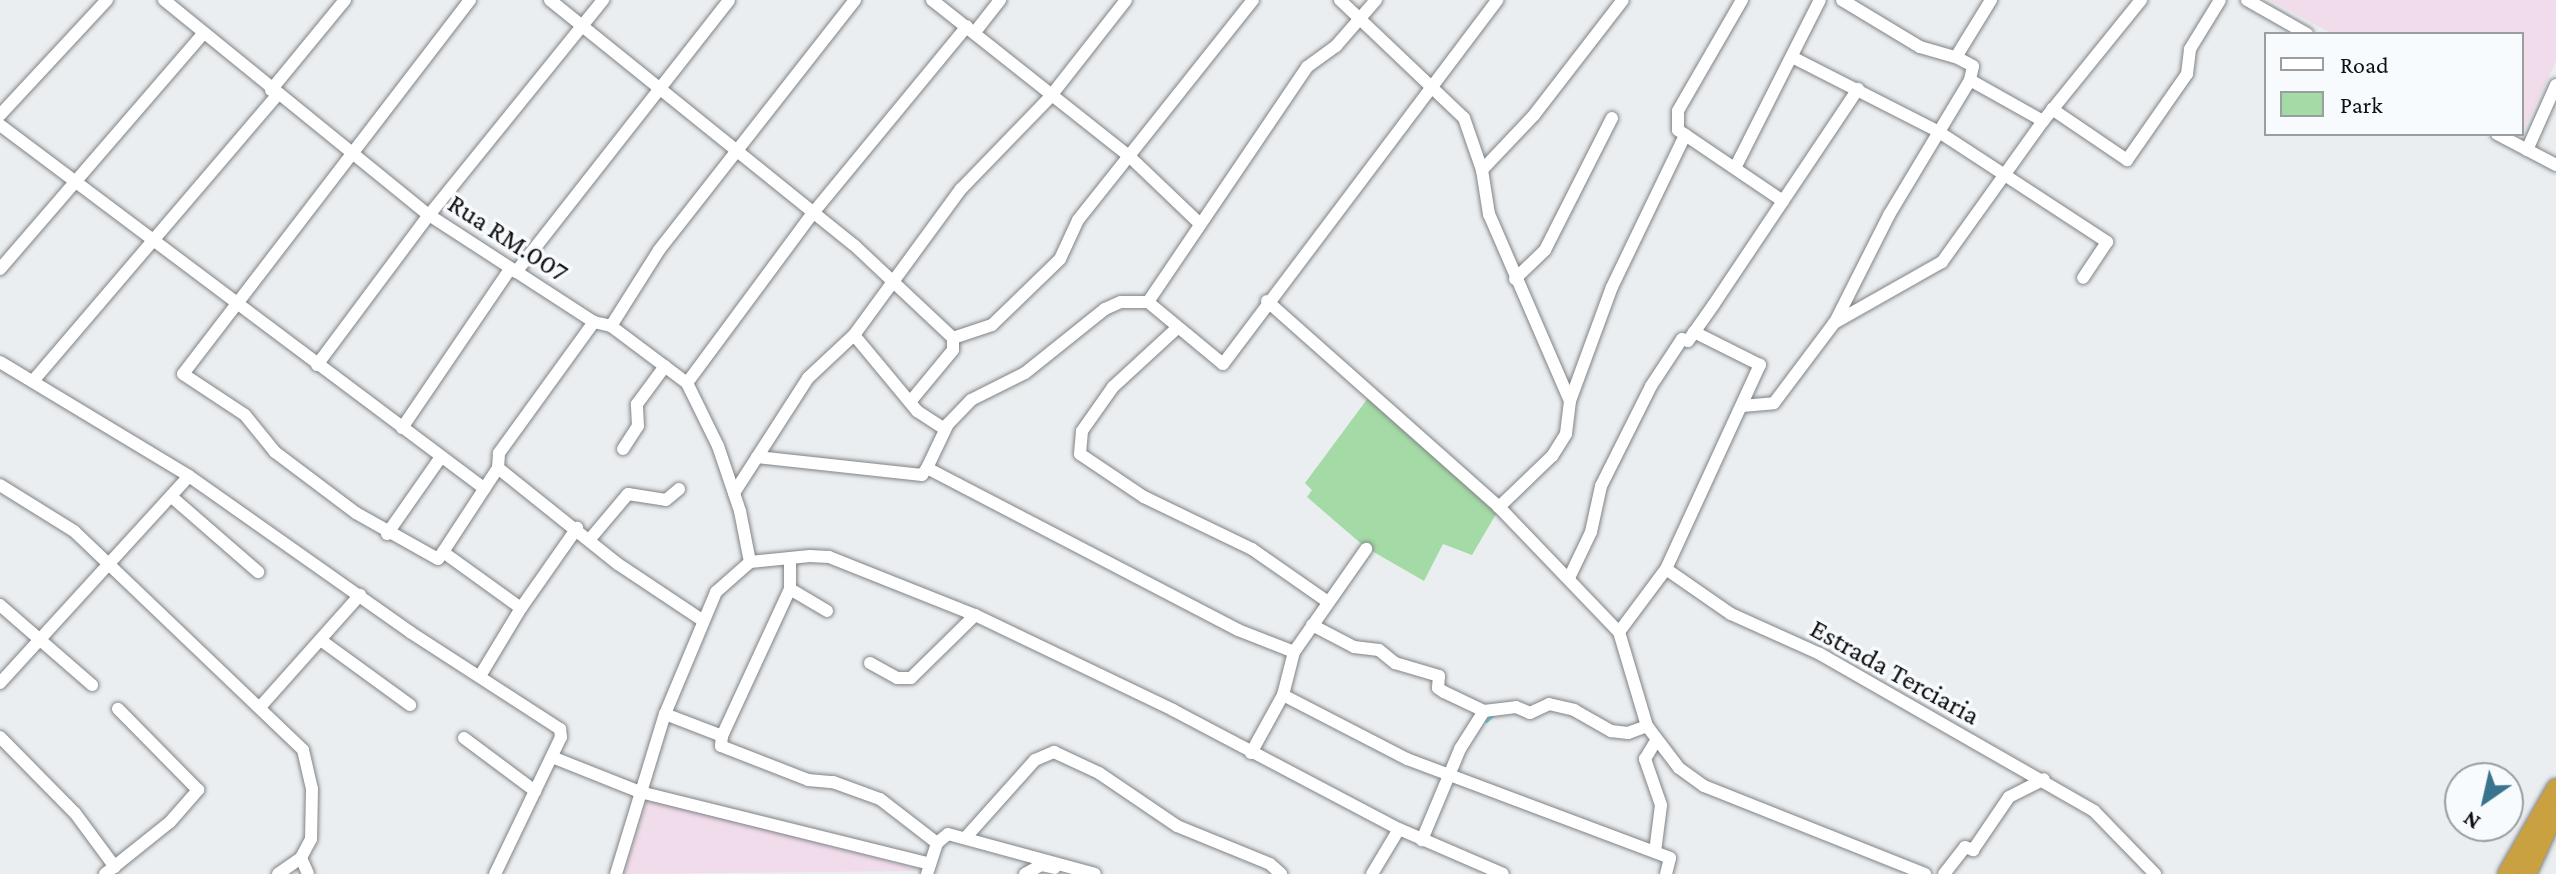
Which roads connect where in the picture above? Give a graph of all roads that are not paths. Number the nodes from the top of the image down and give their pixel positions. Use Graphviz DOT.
graph roads {
  1 [pos="107,0"];
  2 [pos="164,0"];
  3 [pos="345,0"];
  4 [pos="470,0"];
  5 [pos="550,0"];
  6 [pos="603,0"];
  7 [pos="729,0"];
  8 [pos="855,0"];
  9 [pos="932,0"];
  10 [pos="1000,0"];
  11 [pos="1126,0"];
  12 [pos="1253,0"];
  13 [pos="1340,0"];
  14 [pos="1376,0"];
  15 [pos="1497,0"];
  16 [pos="1623,0"];
  17 [pos="1742,0"];
  18 [pos="1820,0"];
  19 [pos="1842,0"];
  20 [pos="1991,0"];
  21 [pos="2141,0"];
  22 [pos="2220,0"];
  23 [pos="2247,0"];
  24 [pos="1361,20"];
  25 [pos="583,26"];
  26 [pos="971,29"];
  27 [pos="2303,32"];
  28 [pos="202,35"];
  29 [pos="1956,57"];
  30 [pos="1794,58"];
  31 [pos="1970,80"];
  32 [pos="2556,85"];
  33 [pos="1435,86"];
  34 [pos="659,89"];
  35 [pos="1858,89"];
  36 [pos="274,92"];
  37 [pos="1050,97"];
  38 [pos="2052,109"];
  39 [pos="0,115"];
  40 [pos="1612,118"];
  41 [pos="2043,121"];
  42 [pos="0,125"];
  43 [pos="1939,132"];
  44 [pos="1685,135"];
  45 [pos="2501,136"];
  46 [pos="2527,150"];
  47 [pos="736,152"];
  48 [pos="350,153"];
  49 [pos="1130,157"];
  50 [pos="2556,165"];
  51 [pos="1736,166"];
  52 [pos="1482,170"];
  53 [pos="2004,173"];
  54 [pos="74,182"];
  55 [pos="1783,201"];
  56 [pos="813,213"];
  57 [pos="429,215"];
  58 [pos="1199,223"];
  59 [pos="155,241"];
  60 [pos="0,269"];
  61 [pos="513,270"];
  62 [pos="2083,278"];
  63 [pos="1515,279"];
  64 [pos="893,286"];
  65 [pos="1267,301"];
  66 [pos="1148,302"];
  67 [pos="235,305"];
  68 [pos="594,322"];
  69 [pos="1834,323"];
  70 [pos="611,326"];
  71 [pos="1176,329"];
  72 [pos="1694,332"];
  73 [pos="854,335"];
  74 [pos="953,338"];
  75 [pos="0,362"];
  76 [pos="317,365"];
  77 [pos="665,366"];
  78 [pos="33,381"];
  79 [pos="687,383"];
  80 [pos="1570,401"];
  81 [pos="910,402"];
  82 [pos="1742,406"];
  83 [pos="402,428"];
  84 [pos="945,429"];
  85 [pos="623,449"];
  86 [pos="441,457"];
  87 [pos="757,457"];
  88 [pos="498,468"];
  89 [pos="927,468"];
  90 [pos="189,476"];
  91 [pos="0,485"];
  92 [pos="485,489"];
  93 [pos="679,489"];
  94 [pos="734,493"];
  95 [pos="173,498"];
  96 [pos="1499,507"];
  97 [pos="577,528"];
  98 [pos="387,534"];
  99 [pos="590,539"];
  100 [pos="1366,549"];
  101 [pos="443,552"];
  102 [pos="790,558"];
  103 [pos="750,562"];
  104 [pos="109,563"];
  105 [pos="1666,569"];
  106 [pos="258,572"];
  107 [pos="1569,578"];
  108 [pos="790,589"];
  109 [pos="360,595"];
  110 [pos="1328,602"];
  111 [pos="0,605"];
  112 [pos="521,608"];
  113 [pos="827,611"];
  114 [pos="975,615"];
  115 [pos="702,620"];
  116 [pos="1312,625"];
  117 [pos="1619,632"];
  118 [pos="39,639"];
  119 [pos="322,641"];
  120 [pos="1294,652"];
  121 [pos="870,663"];
  122 [pos="480,676"];
  123 [pos="0,683"];
  124 [pos="92,685"];
  125 [pos="1283,695"];
  126 [pos="410,705"];
  127 [pos="261,706"];
  128 [pos="118,709"];
  129 [pos="1484,711"];
  130 [pos="665,714"];
  131 [pos="1647,726"];
  132 [pos="722,736"];
  133 [pos="0,737"];
  134 [pos="464,738"];
  135 [pos="1656,741"];
  136 [pos="1251,753"];
  137 [pos="552,757"];
  138 [pos="1449,775"];
  139 [pos="2044,779"];
  140 [pos="2556,788"];
  141 [pos="535,791"];
  142 [pos="640,792"];
  143 [pos="2556,811"];
  144 [pos="1399,829"];
  145 [pos="967,836"];
  146 [pos="1422,840"];
  147 [pos="937,843"];
  148 [pos="1655,852"];
  149 [pos="301,858"];
  150 [pos="1076,868"];
  151 [pos="928,869"];
  152 [pos="110,871"];
  153 [pos="278,874"];
  154 [pos="308,874"];
  155 [pos="495,874"];
  156 [pos="616,874"];
  157 [pos="1025,874"];
  158 [pos="1095,874"];
  159 [pos="1281,874"];
  160 [pos="1372,874"];
  161 [pos="1503,874"];
  162 [pos="1666,874"];
  163 [pos="1925,874"];
  164 [pos="1944,874"];
  165 [pos="2155,874"];
  166 [pos="2507,874"];
  167 [pos="2527,874"];
  1 -- 39 [label="street"];
  2 -- 28 [label="street, Rua RM.007"];
  3 -- 36 [label="street"];
  4 -- 48 [label="street"];
  5 -- 25 [label="street"];
  6 -- 25 [label="street"];
  7 -- 34 [label="street"];
  8 -- 47 [label="street"];
  9 -- 26 [label="street"];
  10 -- 26 [label="street"];
  11 -- 37 [label="street"];
  12 -- 49 [label="street"];
  13 -- 24 [label="street"];
  14 -- 24 [label="street"];
  15 -- 33 [label="street"];
  16 -- 52 [label="street"];
  17 -- 44 [label="street"];
  18 -- 30 [label="street"];
  19 -- 29 [label="street"];
  20 -- 29 [label="street"];
  21 -- 38 [label="street"];
  22 -- 38 [label="street"];
  23 -- 27 [label="street"];
  24 -- 33 [label="street"];
  24 -- 58 [label="street"];
  25 -- 34 [label="street"];
  25 -- 57 [label="street"];
  26 -- 37 [label="street"];
  26 -- 56 [label="street"];
  28 -- 36 [label="street, Rua RM.007"];
  28 -- 54 [label="street"];
  29 -- 31 [label="street"];
  30 -- 35 [label="street"];
  30 -- 51 [label="street"];
  31 -- 41 [label="street"];
  31 -- 43 [label="street"];
  32 -- 46 [label="street"];
  33 -- 52 [label="street"];
  33 -- 65 [label="street"];
  34 -- 47 [label="street"];
  34 -- 61 [label="street"];
  35 -- 43 [label="street"];
  35 -- 55 [label="street"];
  36 -- 48 [label="street, Rua RM.007"];
  36 -- 59 [label="street"];
  37 -- 49 [label="street"];
  37 -- 64 [label="street"];
  38 -- 41 [label="street"];
  40 -- 63 [label="street"];
  41 -- 53 [label="street"];
  42 -- 54 [label="street"];
  43 -- 53 [label="street"];
  43 -- 69 [label="street"];
  44 -- 51 [label="street"];
  44 -- 80 [label="street"];
  45 -- 46 [label="street"];
  46 -- 50 [label="street"];
  47 -- 56 [label="street"];
  47 -- 70 [label="street"];
  48 -- 57 [label="street, Rua RM.007"];
  48 -- 67 [label="street"];
  49 -- 58 [label="street"];
  49 -- 74 [label="street"];
  51 -- 55 [label="street"];
  52 -- 63 [label="street"];
  53 -- 62 [label="street"];
  53 -- 69 [label="street"];
  54 -- 59 [label="street"];
  54 -- 60 [label="street"];
  55 -- 72 [label="street"];
  56 -- 64 [label="street"];
  56 -- 79 [label="street"];
  57 -- 61 [label="street, Rua RM.007"];
  57 -- 76 [label="street"];
  58 -- 66 [label="street"];
  59 -- 67 [label="street"];
  59 -- 78 [label="street"];
  61 -- 68 [label="street, Rua RM.007"];
  61 -- 83 [label="street"];
  63 -- 80 [label="street"];
  64 -- 73 [label="street"];
  64 -- 74 [label="street"];
  65 -- 71 [label="street"];
  65 -- 96 [label="street"];
  66 -- 71 [label="street"];
  66 -- 84 [label="street"];
  67 -- 76 [label="street"];
  67 -- 98 [label="street"];
  68 -- 70 [label="street, Rua RM.007"];
  68 -- 88 [label="street"];
  69 -- 82 [label="street"];
  70 -- 77 [label="street, Rua RM.007"];
  71 -- 110 [label="street"];
  72 -- 82 [label="street"];
  72 -- 107 [label="street"];
  73 -- 81 [label="street"];
  73 -- 87 [label="street"];
  74 -- 81 [label="street"];
  75 -- 78 [label="street"];
  76 -- 83 [label="street"];
  77 -- 79 [label="street, Rua RM.007"];
  77 -- 85 [label="street"];
  78 -- 90 [label="street"];
  79 -- 94 [label="street, Rua RM.007"];
  80 -- 96 [label="street"];
  81 -- 84 [label="street"];
  82 -- 105 [label="street"];
  83 -- 86 [label="street"];
  84 -- 89 [label="street"];
  86 -- 92 [label="street"];
  86 -- 98 [label="street"];
  87 -- 89 [label="street"];
  87 -- 94 [label="street"];
  88 -- 92 [label="street"];
  88 -- 97 [label="street"];
  89 -- 120 [label="street"];
  90 -- 95 [label="street"];
  90 -- 109 [label="street"];
  91 -- 104 [label="street"];
  92 -- 101 [label="street"];
  93 -- 99 [label="street"];
  94 -- 103 [label="street, Rua RM.007"];
  95 -- 104 [label="street"];
  95 -- 106 [label="street"];
  96 -- 107 [label="street"];
  97 -- 99 [label="street"];
  97 -- 112 [label="street"];
  98 -- 101 [label="street"];
  99 -- 115 [label="street"];
  100 -- 110 [label="street"];
  101 -- 112 [label="street"];
  102 -- 103 [label="street"];
  102 -- 108 [label="street"];
  102 -- 114 [label="street"];
  103 -- 115 [label="street"];
  104 -- 118 [label="street"];
  104 -- 127 [label="street"];
  105 -- 117 [label="street"];
  105 -- 139 [label="street, Estrada Terciaria"];
  107 -- 117 [label="street"];
  108 -- 113 [label="street"];
  108 -- 132 [label="street"];
  109 -- 119 [label="street"];
  109 -- 122 [label="street"];
  110 -- 116 [label="street"];
  111 -- 118 [label="street"];
  112 -- 122 [label="street"];
  114 -- 121 [label="street"];
  114 -- 136 [label="street"];
  115 -- 130 [label="street"];
  116 -- 120 [label="street"];
  116 -- 129 [label="street"];
  117 -- 131 [label="street"];
  118 -- 123 [label="street"];
  118 -- 124 [label="street"];
  119 -- 126 [label="street"];
  119 -- 127 [label="street"];
  120 -- 125 [label="street"];
  122 -- 137 [label="street"];
  125 -- 136 [label="street"];
  125 -- 138 [label="street"];
  127 -- 149 [label="street"];
  128 -- 152 [label="street"];
  129 -- 131 [label="street"];
  129 -- 138 [label="street"];
  130 -- 132 [label="street"];
  130 -- 142 [label="street"];
  131 -- 135 [label="street"];
  132 -- 147 [label="street"];
  133 -- 152 [label="street"];
  134 -- 141 [label="street"];
  135 -- 148 [label="street"];
  135 -- 163 [label="street"];
  136 -- 144 [label="street"];
  137 -- 141 [label="street"];
  137 -- 142 [label="street"];
  138 -- 146 [label="street"];
  138 -- 148 [label="street"];
  139 -- 164 [label="street"];
  139 -- 165 [label="street, Estrada Terciaria"];
  140 -- 166 [label="highway"];
  141 -- 155 [label="street"];
  142 -- 151 [label="street"];
  142 -- 156 [label="street"];
  143 -- 167 [label="highway"];
  144 -- 146 [label="street"];
  144 -- 160 [label="street"];
  145 -- 147 [label="street"];
  145 -- 150 [label="street"];
  145 -- 159 [label="street"];
  146 -- 161 [label="street"];
  147 -- 151 [label="street"];
  148 -- 162 [label="street"];
  149 -- 153 [label="street"];
  149 -- 154 [label="street"];
  150 -- 157 [label="street"];
  150 -- 158 [label="street"];
}
